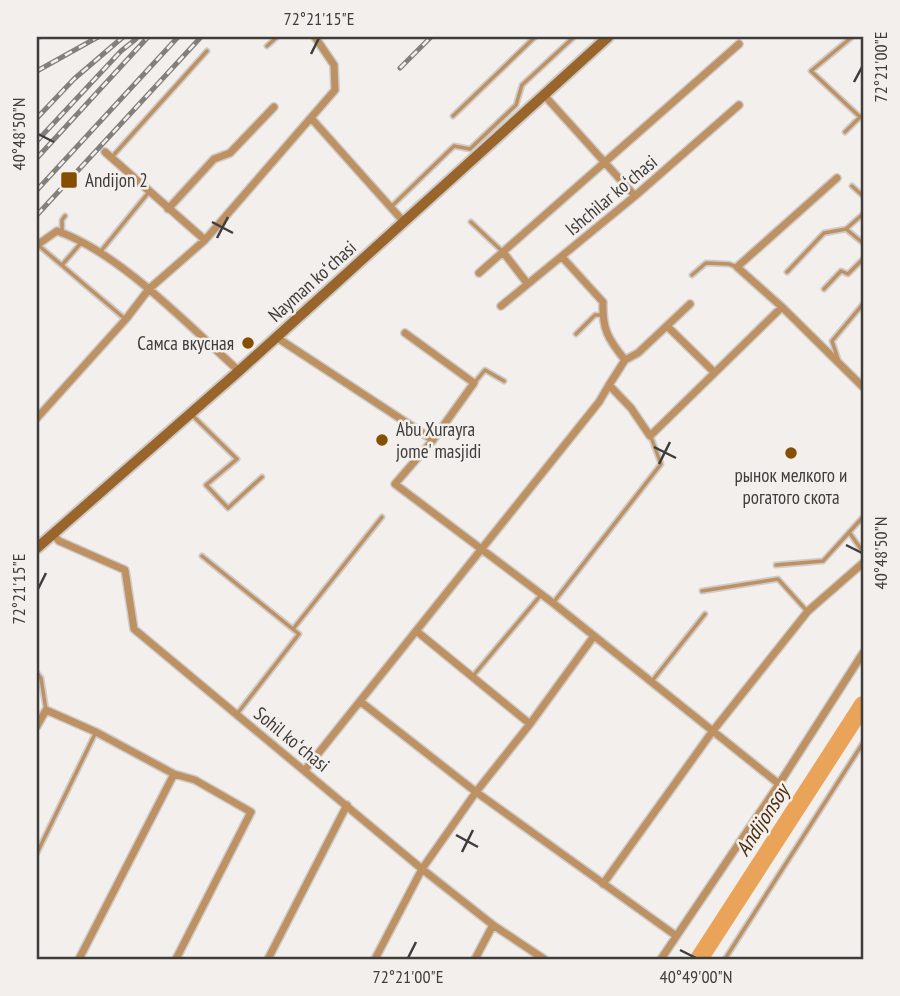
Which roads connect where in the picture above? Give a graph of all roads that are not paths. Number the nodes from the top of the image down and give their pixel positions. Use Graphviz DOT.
graph roads {
  1 [pos="276,37"];
  2 [pos="315,37"];
  3 [pos="534,37"];
  4 [pos="574,37"];
  5 [pos="608,37"];
  6 [pos="852,37"];
  7 [pos="739,44"];
  8 [pos="267,46"];
  9 [pos="207,51"];
  10 [pos="544,95"];
  11 [pos="738,105"];
  12 [pos="274,107"];
  13 [pos="453,117"];
  14 [pos="311,118"];
  15 [pos="845,132"];
  16 [pos="108,155"];
  17 [pos="604,162"];
  18 [pos="837,178"];
  19 [pos="852,186"];
  20 [pos="149,192"];
  21 [pos="635,196"];
  22 [pos="863,196"];
  23 [pos="390,207"];
  24 [pos="167,208"];
  25 [pos="863,214"];
  26 [pos="65,216"];
  27 [pos="403,221"];
  28 [pos="471,222"];
  29 [pos="846,229"];
  30 [pos="62,233"];
  31 [pos="205,240"];
  32 [pos="82,242"];
  33 [pos="863,243"];
  34 [pos="37,245"];
  35 [pos="503,252"];
  36 [pos="99,253"];
  37 [pos="562,257"];
  38 [pos="863,259"];
  39 [pos="62,265"];
  40 [pos="737,267"];
  41 [pos="787,272"];
  42 [pos="479,273"];
  43 [pos="692,275"];
  44 [pos="527,284"];
  45 [pos="149,289"];
  46 [pos="824,289"];
  47 [pos="690,304"];
  48 [pos="863,304"];
  49 [pos="501,306"];
  50 [pos="782,307"];
  51 [pos="603,315"];
  52 [pos="126,320"];
  53 [pos="668,327"];
  54 [pos="405,333"];
  55 [pos="576,334"];
  56 [pos="276,337"];
  57 [pos="625,360"];
  58 [pos="838,361"];
  59 [pos="239,371"];
  60 [pos="713,372"];
  61 [pos="503,381"];
  62 [pos="474,383"];
  63 [pos="609,385"];
  64 [pos="863,387"];
  65 [pos="191,413"];
  66 [pos="37,418"];
  67 [pos="650,436"];
  68 [pos="433,440"];
  69 [pos="262,477"];
  70 [pos="863,516"];
  71 [pos="382,517"];
  72 [pos="849,532"];
  73 [pos="53,534"];
  74 [pos="37,548"];
  75 [pos="482,548"];
  76 [pos="863,552"];
  77 [pos="202,556"];
  78 [pos="863,563"];
  79 [pos="776,565"];
  80 [pos="702,591"];
  81 [pos="542,595"];
  82 [pos="553,603"];
  83 [pos="808,611"];
  84 [pos="705,614"];
  85 [pos="293,629"];
  86 [pos="420,634"];
  87 [pos="594,636"];
  88 [pos="863,653"];
  89 [pos="37,673"];
  90 [pos="472,676"];
  91 [pos="651,682"];
  92 [pos="361,702"];
  93 [pos="46,710"];
  94 [pos="237,714"];
  95 [pos="530,724"];
  96 [pos="37,726"];
  97 [pos="96,732"];
  98 [pos="712,732"];
  99 [pos="863,743"];
  100 [pos="305,770"];
  101 [pos="174,774"];
  102 [pos="779,784"];
  103 [pos="476,792"];
  104 [pos="347,805"];
  105 [pos="37,853"];
  106 [pos="422,869"];
  107 [pos="603,884"];
  108 [pos="493,925"];
  109 [pos="675,935"];
  110 [pos="79,959"];
  111 [pos="176,959"];
  112 [pos="268,959"];
  113 [pos="375,959"];
  114 [pos="475,959"];
  115 [pos="544,959"];
  116 [pos="661,959"];
  117 [pos="725,959"];
  1 -- 8 [label="lane"];
  2 -- 14 [label="street"];
  3 -- 13 [label="lane"];
  4 -- 23 [label="lane"];
  5 -- 10 [label="main road, Nayman koʻchasi"];
  6 -- 15 [label="lane"];
  7 -- 17 [label="street"];
  9 -- 16 [label="lane"];
  10 -- 17 [label="street"];
  10 -- 27 [label="main road, Nayman koʻchasi"];
  11 -- 21 [label="street, Ishchilar koʻchasi"];
  12 -- 24 [label="street"];
  14 -- 23 [label="street"];
  14 -- 31 [label="street"];
  16 -- 20 [label="street"];
  17 -- 21 [label="street"];
  17 -- 35 [label="street"];
  18 -- 40 [label="street"];
  19 -- 22 [label="lane"];
  20 -- 24 [label="street"];
  20 -- 36 [label="lane"];
  21 -- 37 [label="street, Ishchilar koʻchasi"];
  23 -- 27 [label="street"];
  24 -- 31 [label="street"];
  25 -- 29 [label="lane"];
  26 -- 30 [label="lane"];
  27 -- 56 [label="main road, Nayman koʻchasi"];
  28 -- 35 [label="lane"];
  29 -- 33 [label="lane"];
  29 -- 41 [label="lane"];
  30 -- 32 [label="street"];
  30 -- 34 [label="street"];
  31 -- 45 [label="street"];
  32 -- 36 [label="street"];
  32 -- 39 [label="lane"];
  34 -- 39 [label="lane"];
  35 -- 42 [label="street"];
  35 -- 44 [label="street"];
  36 -- 45 [label="street"];
  37 -- 44 [label="street, Ishchilar koʻchasi"];
  37 -- 51 [label="street"];
  38 -- 46 [label="lane"];
  39 -- 52 [label="lane"];
  40 -- 43 [label="lane"];
  40 -- 50 [label="street"];
  44 -- 49 [label="street, Ishchilar koʻchasi"];
  45 -- 52 [label="street"];
  45 -- 59 [label="street"];
  47 -- 53 [label="street"];
  48 -- 58 [label="lane"];
  50 -- 58 [label="street"];
  50 -- 60 [label="street"];
  51 -- 55 [label="lane"];
  51 -- 57 [label="street"];
  52 -- 66 [label="street"];
  53 -- 57 [label="street"];
  53 -- 60 [label="street"];
  54 -- 62 [label="street"];
  56 -- 59 [label="main road, Nayman koʻchasi"];
  56 -- 68 [label="street"];
  57 -- 63 [label="street"];
  58 -- 64 [label="street"];
  59 -- 65 [label="main road, Nayman koʻchasi"];
  60 -- 67 [label="street"];
  61 -- 62 [label="lane"];
  62 -- 68 [label="street"];
  63 -- 67 [label="street"];
  63 -- 75 [label="street"];
  65 -- 69 [label="lane"];
  65 -- 73 [label="main road, Nayman koʻchasi"];
  67 -- 82 [label="lane"];
  68 -- 75 [label="street"];
  70 -- 72 [label="lane"];
  71 -- 85 [label="lane"];
  72 -- 76 [label="lane"];
  72 -- 79 [label="lane"];
  73 -- 74 [label="main road, Nayman koʻchasi"];
  73 -- 94 [label="street, Sohil koʻchasi"];
  75 -- 81 [label="street"];
  75 -- 92 [label="street"];
  77 -- 85 [label="lane"];
  78 -- 83 [label="street"];
  80 -- 83 [label="lane"];
  81 -- 82 [label="street"];
  81 -- 90 [label="lane"];
  82 -- 87 [label="street"];
  83 -- 98 [label="street"];
  84 -- 91 [label="lane"];
  85 -- 94 [label="lane"];
  86 -- 90 [label="street"];
  87 -- 91 [label="street"];
  87 -- 95 [label="street"];
  88 -- 102 [label="street"];
  89 -- 93 [label="lane"];
  90 -- 95 [label="street"];
  91 -- 98 [label="street"];
  92 -- 100 [label="street"];
  92 -- 103 [label="street"];
  93 -- 96 [label="street"];
  93 -- 97 [label="street"];
  94 -- 100 [label="street, Sohil koʻchasi"];
  95 -- 103 [label="street"];
  97 -- 101 [label="street"];
  97 -- 105 [label="lane"];
  98 -- 102 [label="street"];
  98 -- 107 [label="street"];
  99 -- 117 [label="lane"];
  100 -- 104 [label="street, Sohil koʻchasi"];
  101 -- 110 [label="street"];
  101 -- 111 [label="street"];
  102 -- 109 [label="street"];
  103 -- 106 [label="street"];
  103 -- 107 [label="street"];
  104 -- 106 [label="street, Sohil koʻchasi"];
  104 -- 112 [label="street"];
  106 -- 108 [label="street, Sohil koʻchasi"];
  106 -- 113 [label="street"];
  107 -- 109 [label="street"];
  108 -- 114 [label="street"];
  108 -- 115 [label="street, Sohil koʻchasi"];
  109 -- 116 [label="street"];
}
